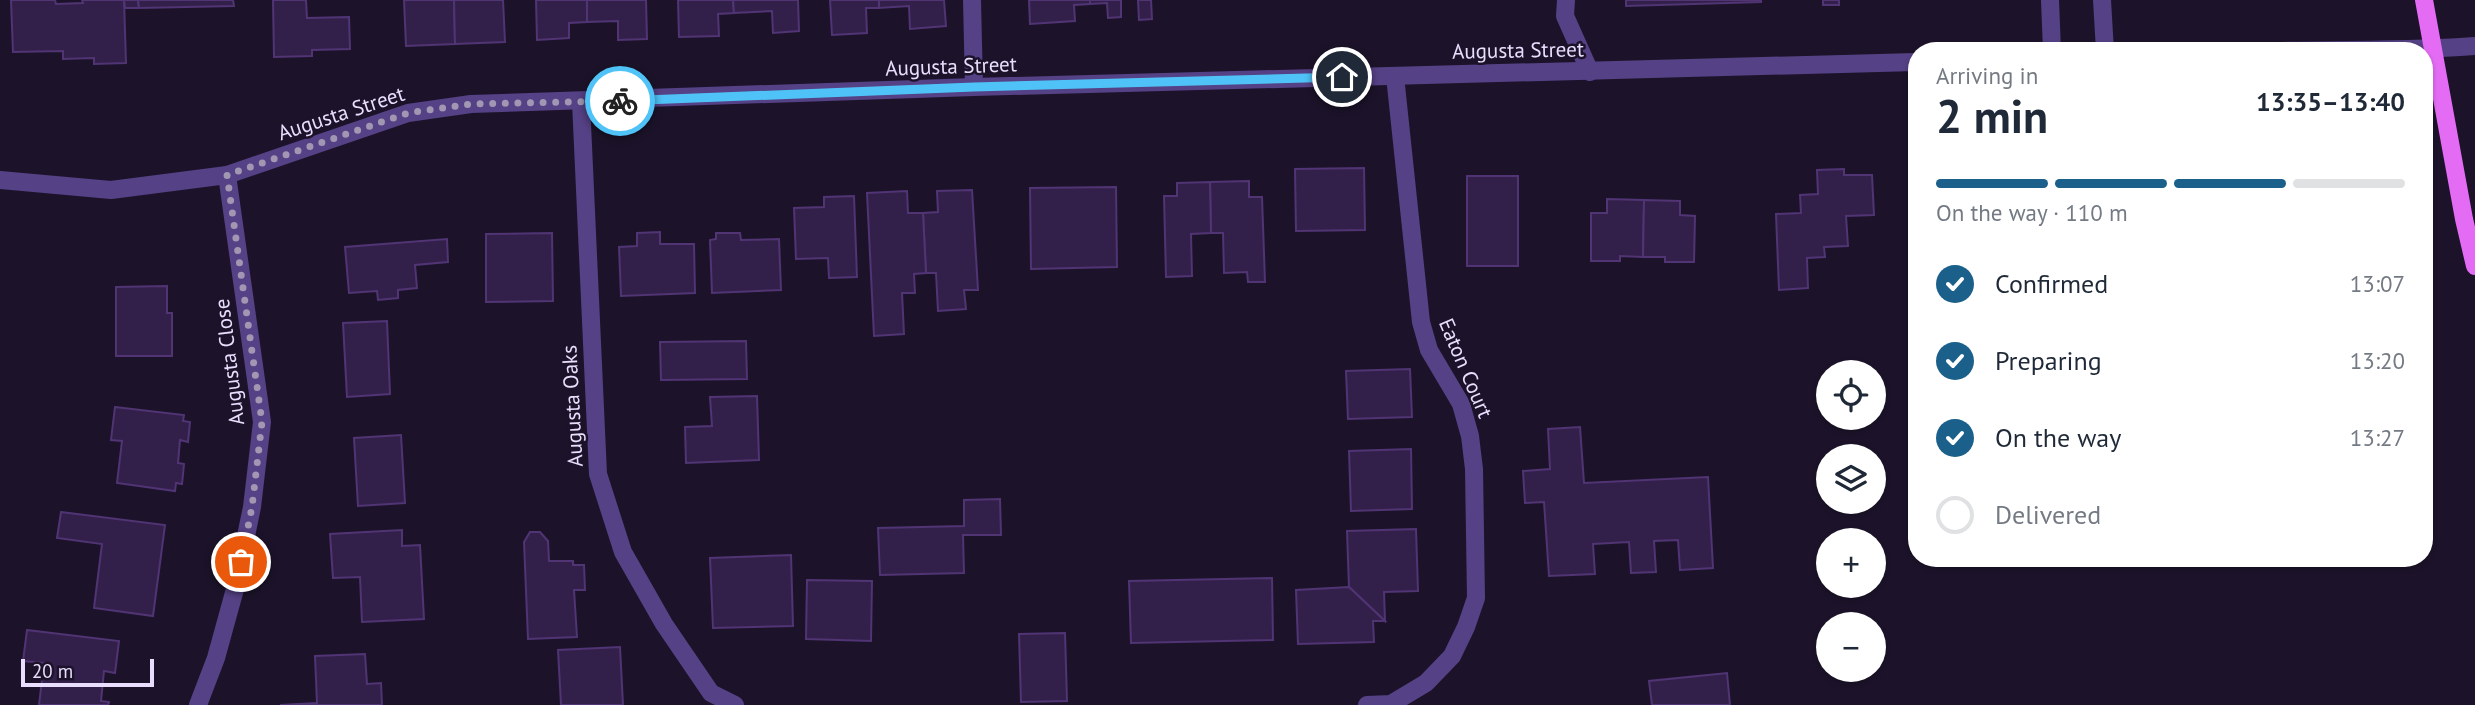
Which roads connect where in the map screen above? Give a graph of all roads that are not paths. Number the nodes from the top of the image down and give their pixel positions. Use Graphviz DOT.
graph roads {
  1 [pos="972,0"];
  2 [pos="1566,0"];
  3 [pos="2050,0"];
  4 [pos="2102,0"];
  5 [pos="2424,0"];
  6 [pos="2052,42"];
  7 [pos="2104,42"];
  8 [pos="2432,42"];
  9 [pos="2475,46"];
  10 [pos="2433,49"];
  11 [pos="1908,62"];
  12 [pos="1590,72"];
  13 [pos="1395,76"];
  14 [pos="974,87"];
  15 [pos="581,102"];
  16 [pos="227,175"];
  17 [pos="0,180"];
  18 [pos="2470,218"];
  19 [pos="2475,266"];
  20 [pos="198,705"];
  21 [pos="735,705"];
  22 [pos="1367,705"];
  1 -- 14 [label="street"];
  2 -- 12 [label="street"];
  3 -- 6 [label="street"];
  4 -- 7 [label="street"];
  5 -- 8 [label="main road"];
  9 -- 10 [label="street"];
  10 -- 18 [label="main road"];
  11 -- 12 [label="street, Augusta Street"];
  12 -- 13 [label="street, Augusta Street"];
  13 -- 14 [label="street, Augusta Street"];
  13 -- 22 [label="street, Eaton Court"];
  14 -- 15 [label="street, Augusta Street"];
  15 -- 16 [label="street, Augusta Street"];
  15 -- 21 [label="street, Augusta Oaks"];
  16 -- 17 [label="street, Augusta Street"];
  16 -- 20 [label="street, Augusta Close"];
  18 -- 19 [label="main road"];
}
